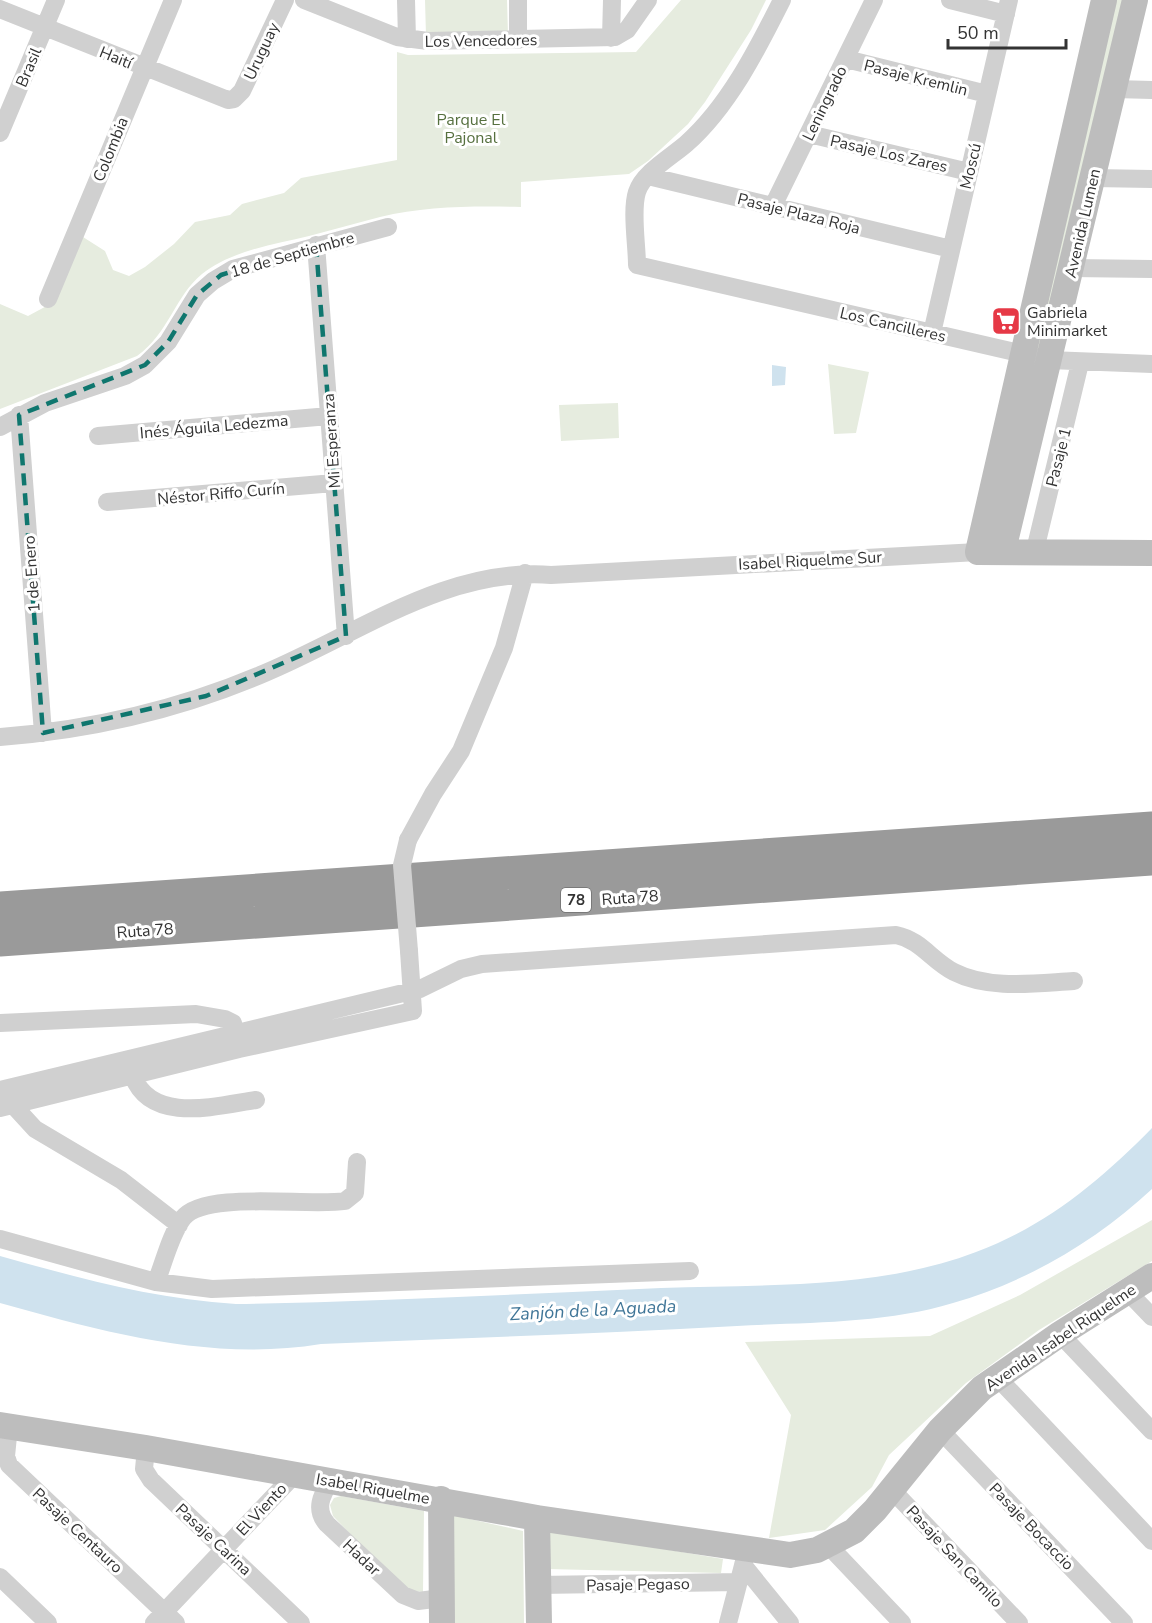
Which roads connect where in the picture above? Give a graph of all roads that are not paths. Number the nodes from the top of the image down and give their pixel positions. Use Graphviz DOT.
graph roads {
  1 [pos="56,0"];
  2 [pos="173,0"];
  3 [pos="285,0"];
  4 [pos="303,0"];
  5 [pos="406,0"];
  6 [pos="518,0"];
  7 [pos="612,0"];
  8 [pos="648,0"];
  9 [pos="782,0"];
  10 [pos="874,0"];
  11 [pos="950,0"];
  12 [pos="1104,0"];
  13 [pos="1135,0"];
  14 [pos="1007,7"];
  15 [pos="0,9"];
  16 [pos="45,27"];
  17 [pos="610,38"];
  18 [pos="407,39"];
  19 [pos="518,40"];
  20 [pos="846,59"];
  21 [pos="144,68"];
  22 [pos="1114,89"];
  23 [pos="1152,90"];
  24 [pos="987,94"];
  25 [pos="234,99"];
  26 [pos="0,133"];
  27 [pos="809,134"];
  28 [pos="969,172"];
  29 [pos="648,176"];
  30 [pos="1093,178"];
  31 [pos="1152,179"];
  32 [pos="773,206"];
  33 [pos="388,227"];
  34 [pos="316,245"];
  35 [pos="951,249"];
  36 [pos="1071,268"];
  37 [pos="1152,269"];
  38 [pos="48,299"];
  39 [pos="932,333"];
  40 [pos="1025,354"];
  41 [pos="1049,360"];
  42 [pos="1080,363"];
  43 [pos="1152,364"];
  44 [pos="19,415"];
  45 [pos="329,416"];
  46 [pos="0,427"];
  47 [pos="98,436"];
  48 [pos="334,483"];
  49 [pos="107,502"];
  50 [pos="1035,550"];
  51 [pos="990,551"];
  52 [pos="1152,553"];
  53 [pos="525,573"];
  54 [pos="346,636"];
  55 [pos="44,734"];
  56 [pos="0,737"];
  57 [pos="1152,828"];
  58 [pos="1152,859"];
  59 [pos="0,908"];
  60 [pos="0,940"];
  61 [pos="1074,981"];
  62 [pos="411,991"];
  63 [pos="0,1023"];
  64 [pos="238,1041"];
  65 [pos="133,1076"];
  66 [pos="70,1082"];
  67 [pos="0,1090"];
  68 [pos="256,1100"];
  69 [pos="7,1106"];
  70 [pos="357,1162"];
  71 [pos="179,1225"];
  72 [pos="0,1239"];
  73 [pos="690,1271"];
  74 [pos="1152,1276"];
  75 [pos="156,1282"];
  76 [pos="1128,1292"];
  77 [pos="1152,1317"];
  78 [pos="1060,1334"];
  79 [pos="996,1376"];
  80 [pos="5,1425"];
  81 [pos="940,1430"];
  82 [pos="1152,1431"];
  83 [pos="146,1448"];
  84 [pos="295,1474"];
  85 [pos="330,1481"];
  86 [pos="892,1490"];
  87 [pos="441,1499"];
  88 [pos="537,1518"];
  89 [pos="1152,1541"];
  90 [pos="828,1545"];
  91 [pos="224,1549"];
  92 [pos="743,1566"];
  93 [pos="0,1577"];
  94 [pos="538,1585"];
  95 [pos="442,1610"];
  96 [pos="164,1619"];
  97 [pos="48,1623"];
  98 [pos="301,1623"];
  99 [pos="539,1623"];
  100 [pos="729,1623"];
  101 [pos="790,1623"];
  102 [pos="902,1623"];
  103 [pos="1019,1623"];
  104 [pos="1124,1623"];
  1 -- 16 [label="street, Brasil"];
  2 -- 21 [label="street, Colombia"];
  3 -- 25 [label="street, Uruguay"];
  4 -- 18 [label="street, Los Vencedores"];
  5 -- 18 [label="street"];
  6 -- 19 [label="street"];
  7 -- 17 [label="street"];
  8 -- 17 [label="street"];
  9 -- 29 [label="street"];
  10 -- 20 [label="street, Leningrado"];
  11 -- 14 [label="street"];
  12 -- 40 [label="street, Avenida Lumen"];
  13 -- 22 [label="street, Avenida Lumen"];
  14 -- 24 [label="street, Moscú"];
  15 -- 16 [label="street, Haití"];
  16 -- 21 [label="street, Haití"];
  16 -- 26 [label="street, Brasil"];
  17 -- 19 [label="street, Los Vencedores"];
  18 -- 19 [label="street, Los Vencedores"];
  20 -- 24 [label="street, Pasaje Kremlin"];
  20 -- 27 [label="street, Leningrado"];
  21 -- 25 [label="street, Haití"];
  21 -- 38 [label="street, Colombia"];
  22 -- 23 [label="street"];
  22 -- 30 [label="street, Avenida Lumen"];
  24 -- 28 [label="street, Moscú"];
  27 -- 28 [label="street, Pasaje Los Zares"];
  27 -- 32 [label="street, Leningrado"];
  28 -- 35 [label="street, Moscú"];
  29 -- 32 [label="street, Pasaje Plaza Roja"];
  29 -- 39 [label="street, Los Cancilleres"];
  30 -- 31 [label="street"];
  30 -- 36 [label="street, Avenida Lumen"];
  32 -- 35 [label="street, Pasaje Plaza Roja"];
  33 -- 34 [label="street, 18 de Septiembre"];
  34 -- 44 [label="street, 18 de Septiembre"];
  34 -- 45 [label="street, Mi Esperanza"];
  35 -- 39 [label="street, Moscú"];
  36 -- 37 [label="street"];
  36 -- 41 [label="street, Avenida Lumen"];
  39 -- 40 [label="street, Los Cancilleres"];
  40 -- 41 [label="street, Los Cancilleres"];
  40 -- 51 [label="street, Avenida Lumen"];
  41 -- 42 [label="street, Los Cancilleres"];
  41 -- 51 [label="street, Avenida Lumen"];
  42 -- 43 [label="street, Los Cancilleres"];
  42 -- 50 [label="street, Pasaje 1"];
  44 -- 46 [label="street, 18 de Septiembre"];
  44 -- 55 [label="street, 1 de Enero"];
  45 -- 47 [label="street, Inés Águila Ledezma"];
  45 -- 48 [label="street, Mi Esperanza"];
  48 -- 49 [label="street, Néstor Riffo Curín"];
  48 -- 54 [label="street, Mi Esperanza"];
  50 -- 51 [label="street, Isabel Riquelme Sur"];
  50 -- 52 [label="street, Isabel Riquelme Sur"];
  51 -- 53 [label="street, Isabel Riquelme Sur"];
  53 -- 54 [label="street, Isabel Riquelme Sur"];
  53 -- 62 [label="street, bridge"];
  54 -- 55 [label="street, Isabel Riquelme Sur"];
  55 -- 56 [label="street, Isabel Riquelme Sur"];
  57 -- 59 [label="highway, Ruta 78 / 78"];
  58 -- 60 [label="highway, Ruta 78 / 78"];
  61 -- 62 [label="street"];
  62 -- 64 [label="street"];
  62 -- 64 [label="street"];
  63 -- 64 [label="street"];
  64 -- 65 [label="street"];
  64 -- 66 [label="street"];
  65 -- 66 [label="street"];
  65 -- 68 [label="street"];
  66 -- 67 [label="street"];
  66 -- 69 [label="street"];
  69 -- 71 [label="street"];
  70 -- 71 [label="street"];
  71 -- 75 [label="street"];
  72 -- 75 [label="street"];
  73 -- 75 [label="street"];
  74 -- 76 [label="street, Avenida Isabel Riquelme"];
  76 -- 77 [label="street"];
  76 -- 78 [label="street, Avenida Isabel Riquelme"];
  78 -- 79 [label="street, Avenida Isabel Riquelme"];
  78 -- 82 [label="street"];
  79 -- 81 [label="street, Avenida Isabel Riquelme"];
  79 -- 89 [label="street"];
  80 -- 83 [label="street, Isabel Riquelme"];
  80 -- 96 [label="street, Pasaje Centauro"];
  81 -- 86 [label="street, Avenida Isabel Riquelme"];
  81 -- 104 [label="street, Pasaje Bocaccio"];
  83 -- 84 [label="street, Isabel Riquelme"];
  83 -- 91 [label="street, Pasaje Carina"];
  84 -- 85 [label="street, Isabel Riquelme"];
  84 -- 91 [label="street, El Viento"];
  85 -- 87 [label="street, Isabel Riquelme"];
  85 -- 95 [label="street, Hadar"];
  86 -- 90 [label="street, Avenida Isabel Riquelme"];
  86 -- 103 [label="street, Pasaje San Camilo"];
  87 -- 88 [label="street, Isabel Riquelme"];
  87 -- 95 [label="street"];
  88 -- 92 [label="street, Isabel Riquelme"];
  88 -- 94 [label="street"];
  90 -- 92 [label="street, Avenida Isabel Riquelme"];
  90 -- 102 [label="street"];
  91 -- 96 [label="street, El Viento"];
  91 -- 98 [label="street, Pasaje Carina"];
  92 -- 94 [label="street, Pasaje Pegaso"];
  92 -- 100 [label="street"];
  92 -- 101 [label="street"];
  93 -- 97 [label="street"];
  94 -- 99 [label="street"];
}
